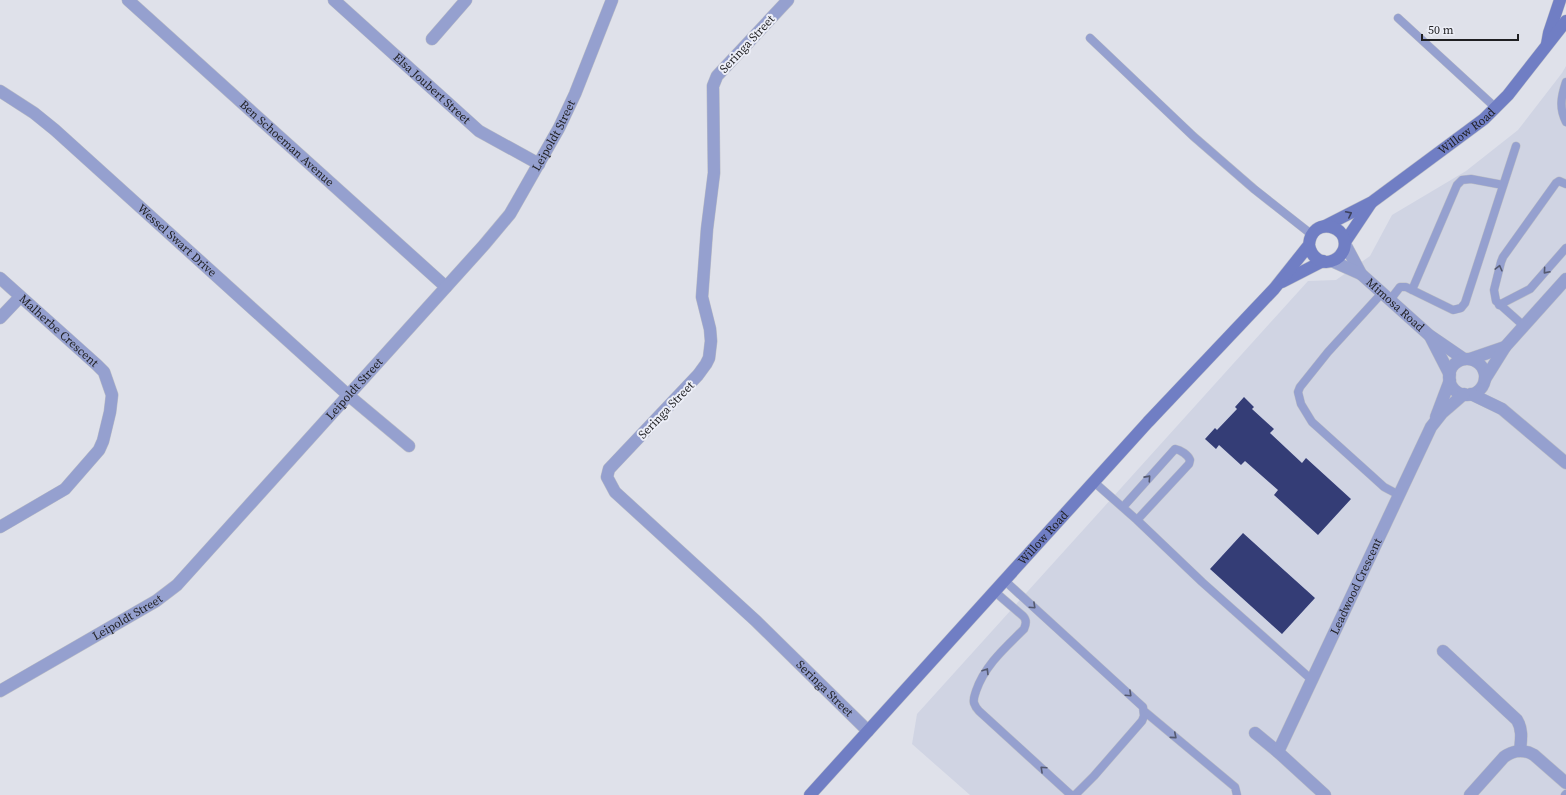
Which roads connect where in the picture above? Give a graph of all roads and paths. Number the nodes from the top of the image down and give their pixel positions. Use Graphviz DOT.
graph roads {
  1 [pos="128,0"];
  2 [pos="334,0"];
  3 [pos="466,0"];
  4 [pos="612,0"];
  5 [pos="788,0"];
  6 [pos="1560,0"];
  7 [pos="1398,18"];
  8 [pos="1566,21"];
  9 [pos="1090,38"];
  10 [pos="432,39"];
  11 [pos="1547,46"];
  12 [pos="1566,82"];
  13 [pos="0,91"];
  14 [pos="1496,108"];
  15 [pos="1566,122"];
  16 [pos="1516,146"];
  17 [pos="539,164"];
  18 [pos="1566,184"];
  19 [pos="1503,185"];
  20 [pos="1372,202"];
  21 [pos="1325,226"];
  22 [pos="1310,240"];
  23 [pos="1345,243"];
  24 [pos="1566,248"];
  25 [pos="1327,261"];
  26 [pos="1361,274"];
  27 [pos="0,278"];
  28 [pos="1566,279"];
  29 [pos="1279,283"];
  30 [pos="446,287"];
  31 [pos="1412,290"];
  32 [pos="20,296"];
  33 [pos="1386,296"];
  34 [pos="1499,305"];
  35 [pos="0,318"];
  36 [pos="1524,326"];
  37 [pos="1429,335"];
  38 [pos="1505,347"];
  39 [pos="1467,359"];
  40 [pos="1450,378"];
  41 [pos="1485,380"];
  42 [pos="1468,394"];
  43 [pos="348,395"];
  44 [pos="1502,409"];
  45 [pos="1434,422"];
  46 [pos="408,446"];
  47 [pos="1566,463"];
  48 [pos="1094,482"];
  49 [pos="1399,495"];
  50 [pos="1123,507"];
  51 [pos="1137,520"];
  52 [pos="0,527"];
  53 [pos="1004,580"];
  54 [pos="994,591"];
  55 [pos="1443,651"];
  56 [pos="1312,680"];
  57 [pos="0,691"];
  58 [pos="1144,711"];
  59 [pos="868,731"];
  60 [pos="1255,733"];
  61 [pos="1520,751"];
  62 [pos="1278,752"];
  63 [pos="1566,782"];
  64 [pos="810,795"];
  65 [pos="1071,795"];
  66 [pos="1075,795"];
  67 [pos="1237,795"];
  68 [pos="1325,795"];
  69 [pos="1470,795"];
  1 -- 30 [label="street, Ben Schoeman Avenue"];
  2 -- 17 [label="street, Elsa Joubert Street"];
  3 -- 10 [label="street"];
  4 -- 17 [label="street, Leipoldt Street"];
  5 -- 59 [label="street, Seringa Street"];
  6 -- 11 [label="street, Willow Road"];
  7 -- 14 [label="lane"];
  8 -- 11 [label="street, Willow Road"];
  9 -- 22 [label="lane"];
  11 -- 14 [label="street, Willow Road"];
  12 -- 15 [label="lane"];
  13 -- 43 [label="street, Wessel Swart Drive"];
  14 -- 20 [label="street, Willow Road"];
  16 -- 19 [label="lane"];
  17 -- 30 [label="street, Leipoldt Street"];
  34 -- 18 [label="lane, one-way"];
  19 -- 31 [label="lane"];
  19 -- 31 [label="lane"];
  21 -- 20 [label="street, Willow Road, one-way"];
  20 -- 23 [label="street, Willow Road"];
  21 -- 22 [label="street, Willow Road"];
  21 -- 23 [label="street"];
  22 -- 25 [label="street"];
  22 -- 29 [label="street, Willow Road"];
  23 -- 25 [label="street, Willow Road"];
  23 -- 26 [label="street, Mimosa Road"];
  24 -- 34 [label="lane, one-way"];
  25 -- 26 [label="street, Mimosa Road"];
  25 -- 29 [label="street, Willow Road"];
  26 -- 33 [label="street, Mimosa Road"];
  27 -- 32 [label="street, Malherbe Crescent"];
  28 -- 36 [label="street"];
  29 -- 48 [label="street, Willow Road"];
  30 -- 43 [label="street, Leipoldt Street"];
  31 -- 33 [label="lane"];
  32 -- 35 [label="street"];
  32 -- 52 [label="street, Malherbe Crescent"];
  33 -- 37 [label="street, Mimosa Road"];
  33 -- 49 [label="lane"];
  34 -- 36 [label="lane"];
  36 -- 38 [label="street"];
  37 -- 39 [label="street, Mimosa Road"];
  37 -- 40 [label="street, Mimosa Road"];
  38 -- 39 [label="street"];
  38 -- 41 [label="street"];
  39 -- 40 [label="street"];
  39 -- 41 [label="street, Mimosa Road"];
  40 -- 42 [label="street, Mimosa Road"];
  40 -- 45 [label="street, Leadwood Crescent"];
  41 -- 42 [label="street"];
  41 -- 44 [label="street, Mimosa Road"];
  42 -- 44 [label="street, Mimosa Road"];
  42 -- 45 [label="street, Leadwood Crescent"];
  43 -- 46 [label="street, Wessel Swart Drive"];
  43 -- 57 [label="street, Leipoldt Street"];
  44 -- 47 [label="street, Mimosa Road"];
  45 -- 49 [label="street, Leadwood Crescent"];
  48 -- 50 [label="lane"];
  48 -- 53 [label="street, Willow Road"];
  49 -- 56 [label="street, Leadwood Crescent"];
  50 -- 51 [label="lane"];
  50 -- 51 [label="lane, one-way"];
  51 -- 56 [label="lane"];
  53 -- 54 [label="street, Willow Road"];
  53 -- 58 [label="lane, one-way"];
  54 -- 59 [label="street, Willow Road"];
  65 -- 54 [label="lane, one-way"];
  55 -- 61 [label="street"];
  56 -- 62 [label="street, Leadwood Crescent"];
  58 -- 66 [label="lane"];
  58 -- 67 [label="lane, one-way"];
  59 -- 64 [label="street, Willow Road"];
  60 -- 62 [label="street"];
  61 -- 63 [label="street"];
  61 -- 69 [label="street"];
  62 -- 68 [label="street"];
}
